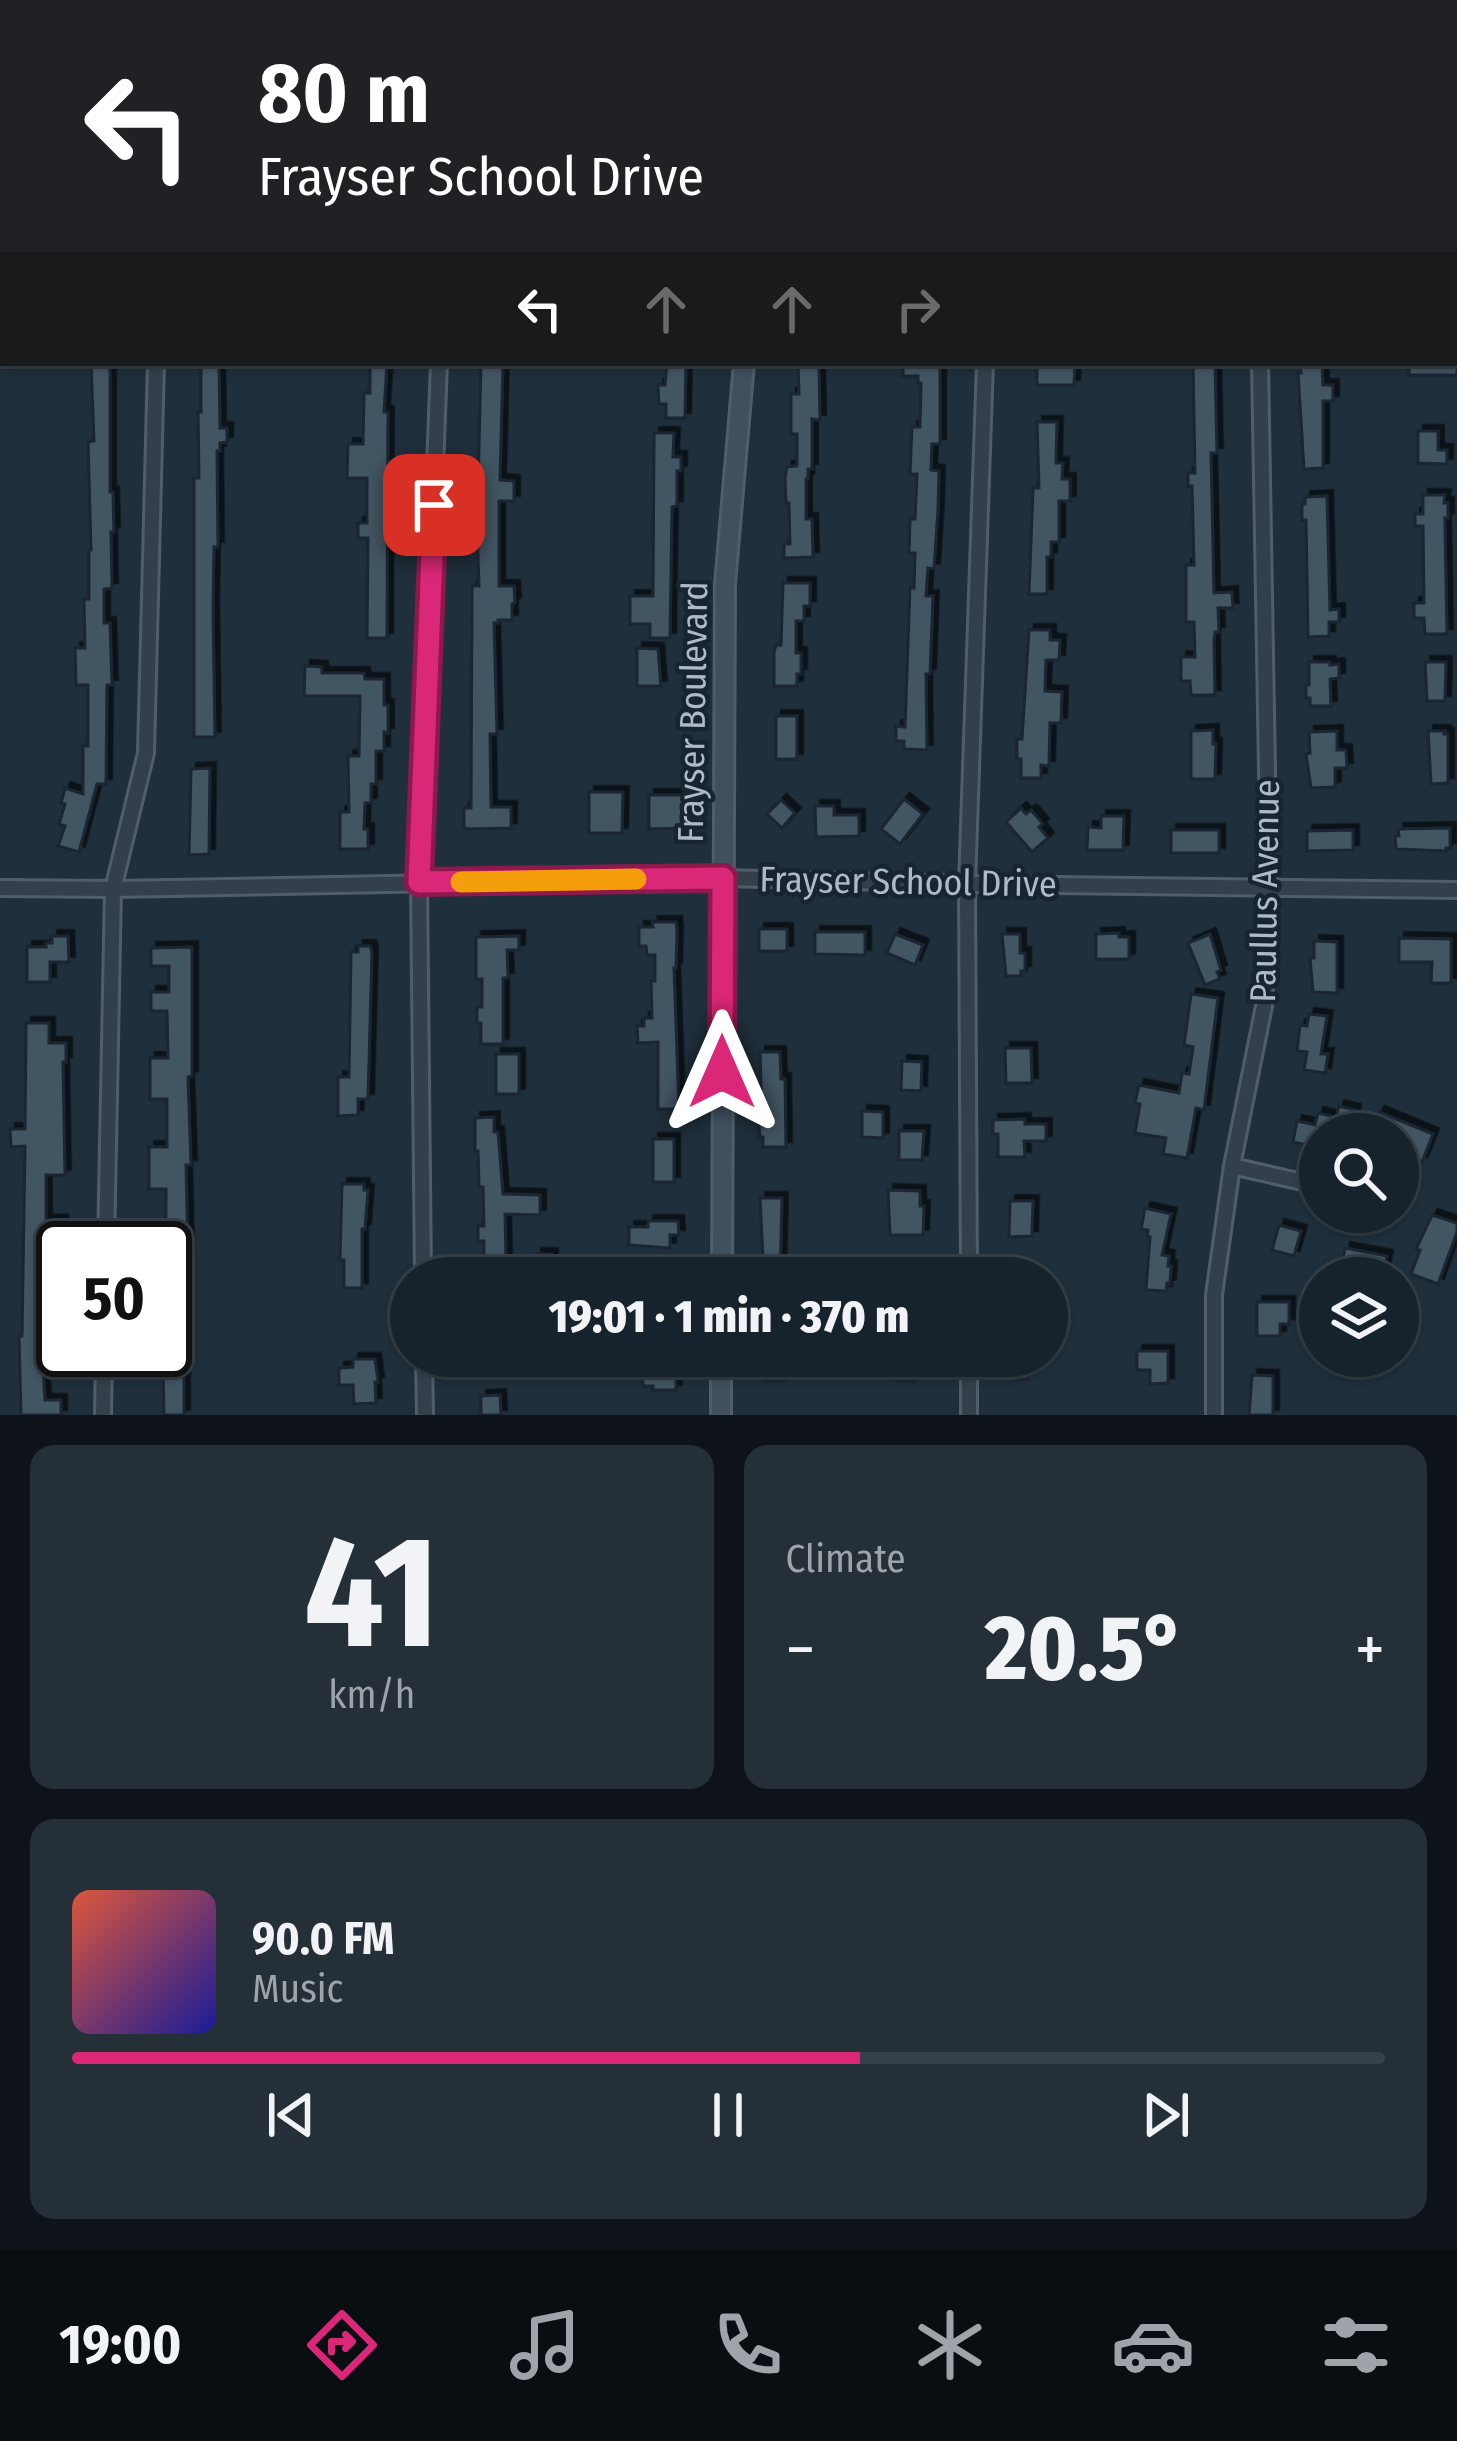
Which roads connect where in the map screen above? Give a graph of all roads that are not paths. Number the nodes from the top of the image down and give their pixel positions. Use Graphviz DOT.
graph roads {
  1 [pos="155,366"];
  2 [pos="439,366"];
  3 [pos="744,366"];
  4 [pos="985,366"];
  5 [pos="1260,366"];
  6 [pos="723,878"];
  7 [pos="419,882"];
  8 [pos="967,884"];
  9 [pos="1269,886"];
  10 [pos="0,888"];
  11 [pos="113,889"];
  12 [pos="1457,890"];
  13 [pos="1232,1166"];
  14 [pos="1299,1181"];
  15 [pos="107,1221"];
  16 [pos="423,1257"];
  17 [pos="722,1257"];
  18 [pos="969,1257"];
  19 [pos="104,1377"];
  20 [pos="424,1377"];
  21 [pos="721,1377"];
  22 [pos="969,1377"];
  23 [pos="103,1415"];
  24 [pos="424,1415"];
  25 [pos="721,1415"];
  26 [pos="970,1415"];
  27 [pos="1214,1415"];
  1 -- 11 [label="street"];
  2 -- 7 [label="street"];
  3 -- 6 [label="main road, Frayser Boulevard"];
  4 -- 8 [label="street"];
  5 -- 9 [label="street, Paullus Avenue"];
  6 -- 7 [label="street, Frayser School Drive"];
  6 -- 8 [label="street, Frayser School Drive"];
  6 -- 17 [label="main road, Frayser Boulevard"];
  7 -- 11 [label="street, Frayser School Drive"];
  7 -- 16 [label="street"];
  8 -- 9 [label="street, Frayser School Drive"];
  8 -- 18 [label="street"];
  9 -- 12 [label="street, Frayser School Drive"];
  9 -- 13 [label="street, Paullus Avenue"];
  10 -- 11 [label="street, Frayser School Drive"];
  11 -- 15 [label="street"];
  13 -- 14 [label="street"];
  13 -- 27 [label="street, Paullus Avenue"];
  19 -- 23 [label="street"];
  20 -- 24 [label="street"];
  21 -- 25 [label="main road"];
  22 -- 26 [label="street"];
}
